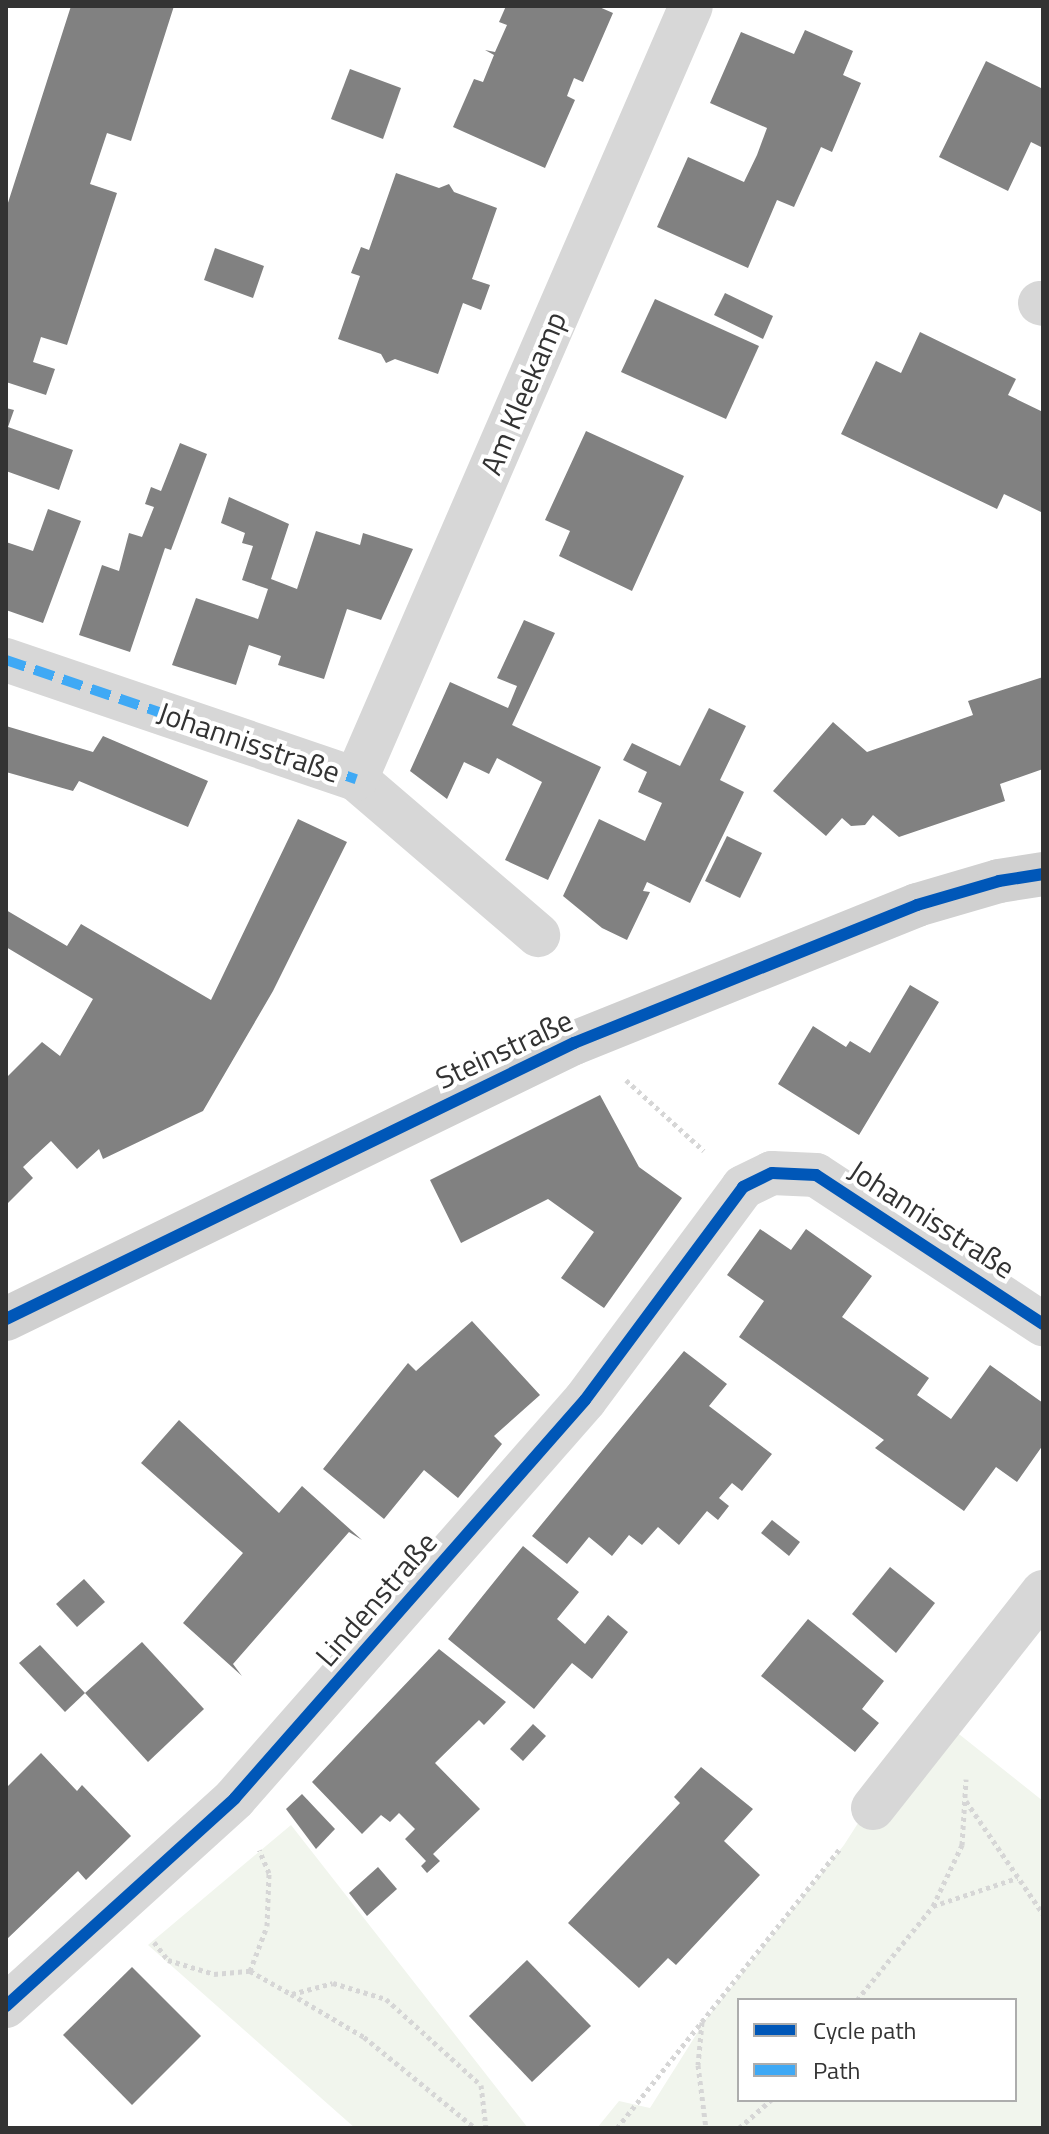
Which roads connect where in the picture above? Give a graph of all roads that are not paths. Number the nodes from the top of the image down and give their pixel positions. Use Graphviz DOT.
graph roads {
  1 [pos="691,6"];
  2 [pos="6,660"];
  3 [pos="356,779"];
  4 [pos="1043,874"];
  5 [pos="538,935"];
  6 [pos="743,1187"];
  7 [pos="6,1319"];
  8 [pos="1043,1324"];
  9 [pos="1043,1592"];
  10 [pos="873,1808"];
  11 [pos="6,2006"];
  1 -- 3 [label="street, Am Kleekamp"];
  2 -- 3 [label="street, Johannisstraße"];
  3 -- 5 [label="street, Johannisstraße"];
  4 -- 7 [label="main road, Steinstraße"];
  6 -- 8 [label="street, Johannisstraße"];
  6 -- 11 [label="street, Lindenstraße"];
  9 -- 10 [label="street"];
}
